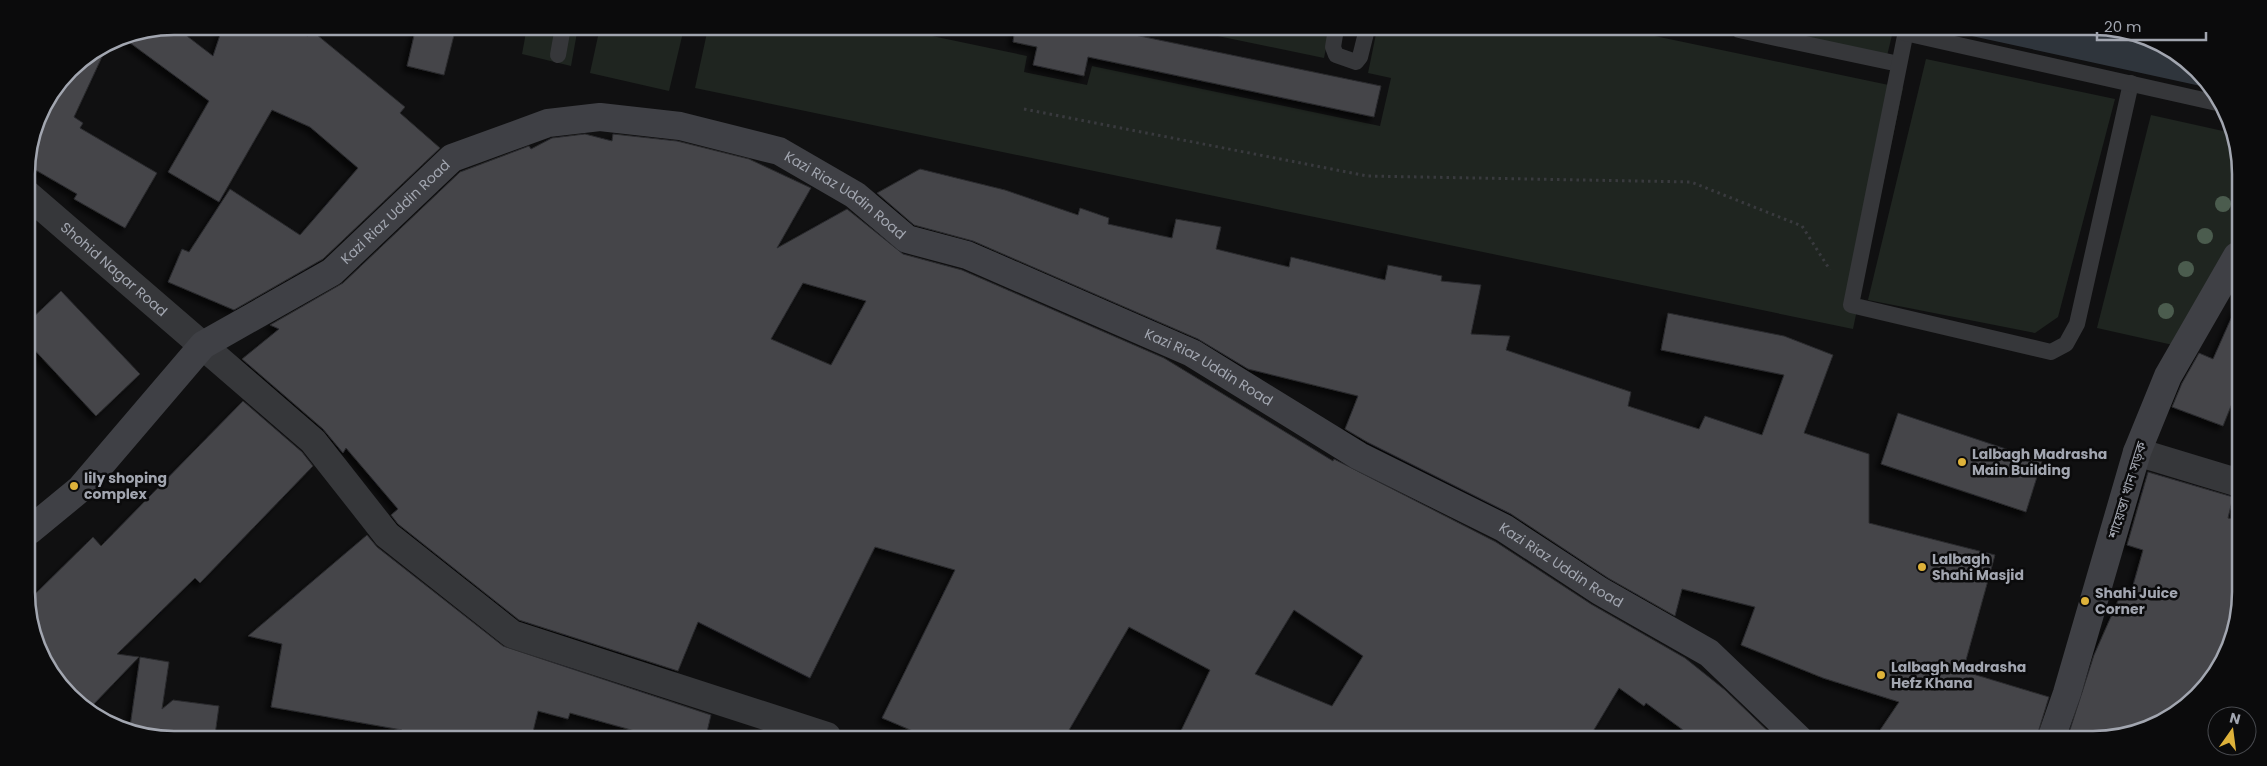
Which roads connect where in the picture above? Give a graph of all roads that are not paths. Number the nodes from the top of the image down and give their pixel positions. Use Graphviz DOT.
graph roads {
  1 [pos="562,35"];
  2 [pos="1335,35"];
  3 [pos="1366,35"];
  4 [pos="1763,35"];
  5 [pos="1905,35"];
  6 [pos="1919,35"];
  7 [pos="558,55"];
  8 [pos="1900,64"];
  9 [pos="2131,84"];
  10 [pos="2211,102"];
  11 [pos="35,201"];
  12 [pos="2232,265"];
  13 [pos="203,345"];
  14 [pos="2137,452"];
  15 [pos="2232,481"];
  16 [pos="35,525"];
  17 [pos="812,731"];
  18 [pos="1791,731"];
  19 [pos="2054,731"];
  1 -- 7 [label="lane"];
  2 -- 3 [label="lane"];
  4 -- 8 [label="lane"];
  5 -- 8 [label="lane"];
  6 -- 9 [label="lane"];
  8 -- 9 [label="lane"];
  9 -- 10 [label="lane"];
  11 -- 13 [label="street, Shohid Nagar Road"];
  12 -- 14 [label="street, শায়েস্তা খান সড়ক"];
  13 -- 16 [label="street, Kazi Riaz Uddin Road"];
  13 -- 17 [label="street, Shohid Nagar Road"];
  13 -- 18 [label="street, Kazi Riaz Uddin Road"];
  14 -- 15 [label="street"];
  14 -- 19 [label="street, শায়েস্তা খান সড়ক"];
}
